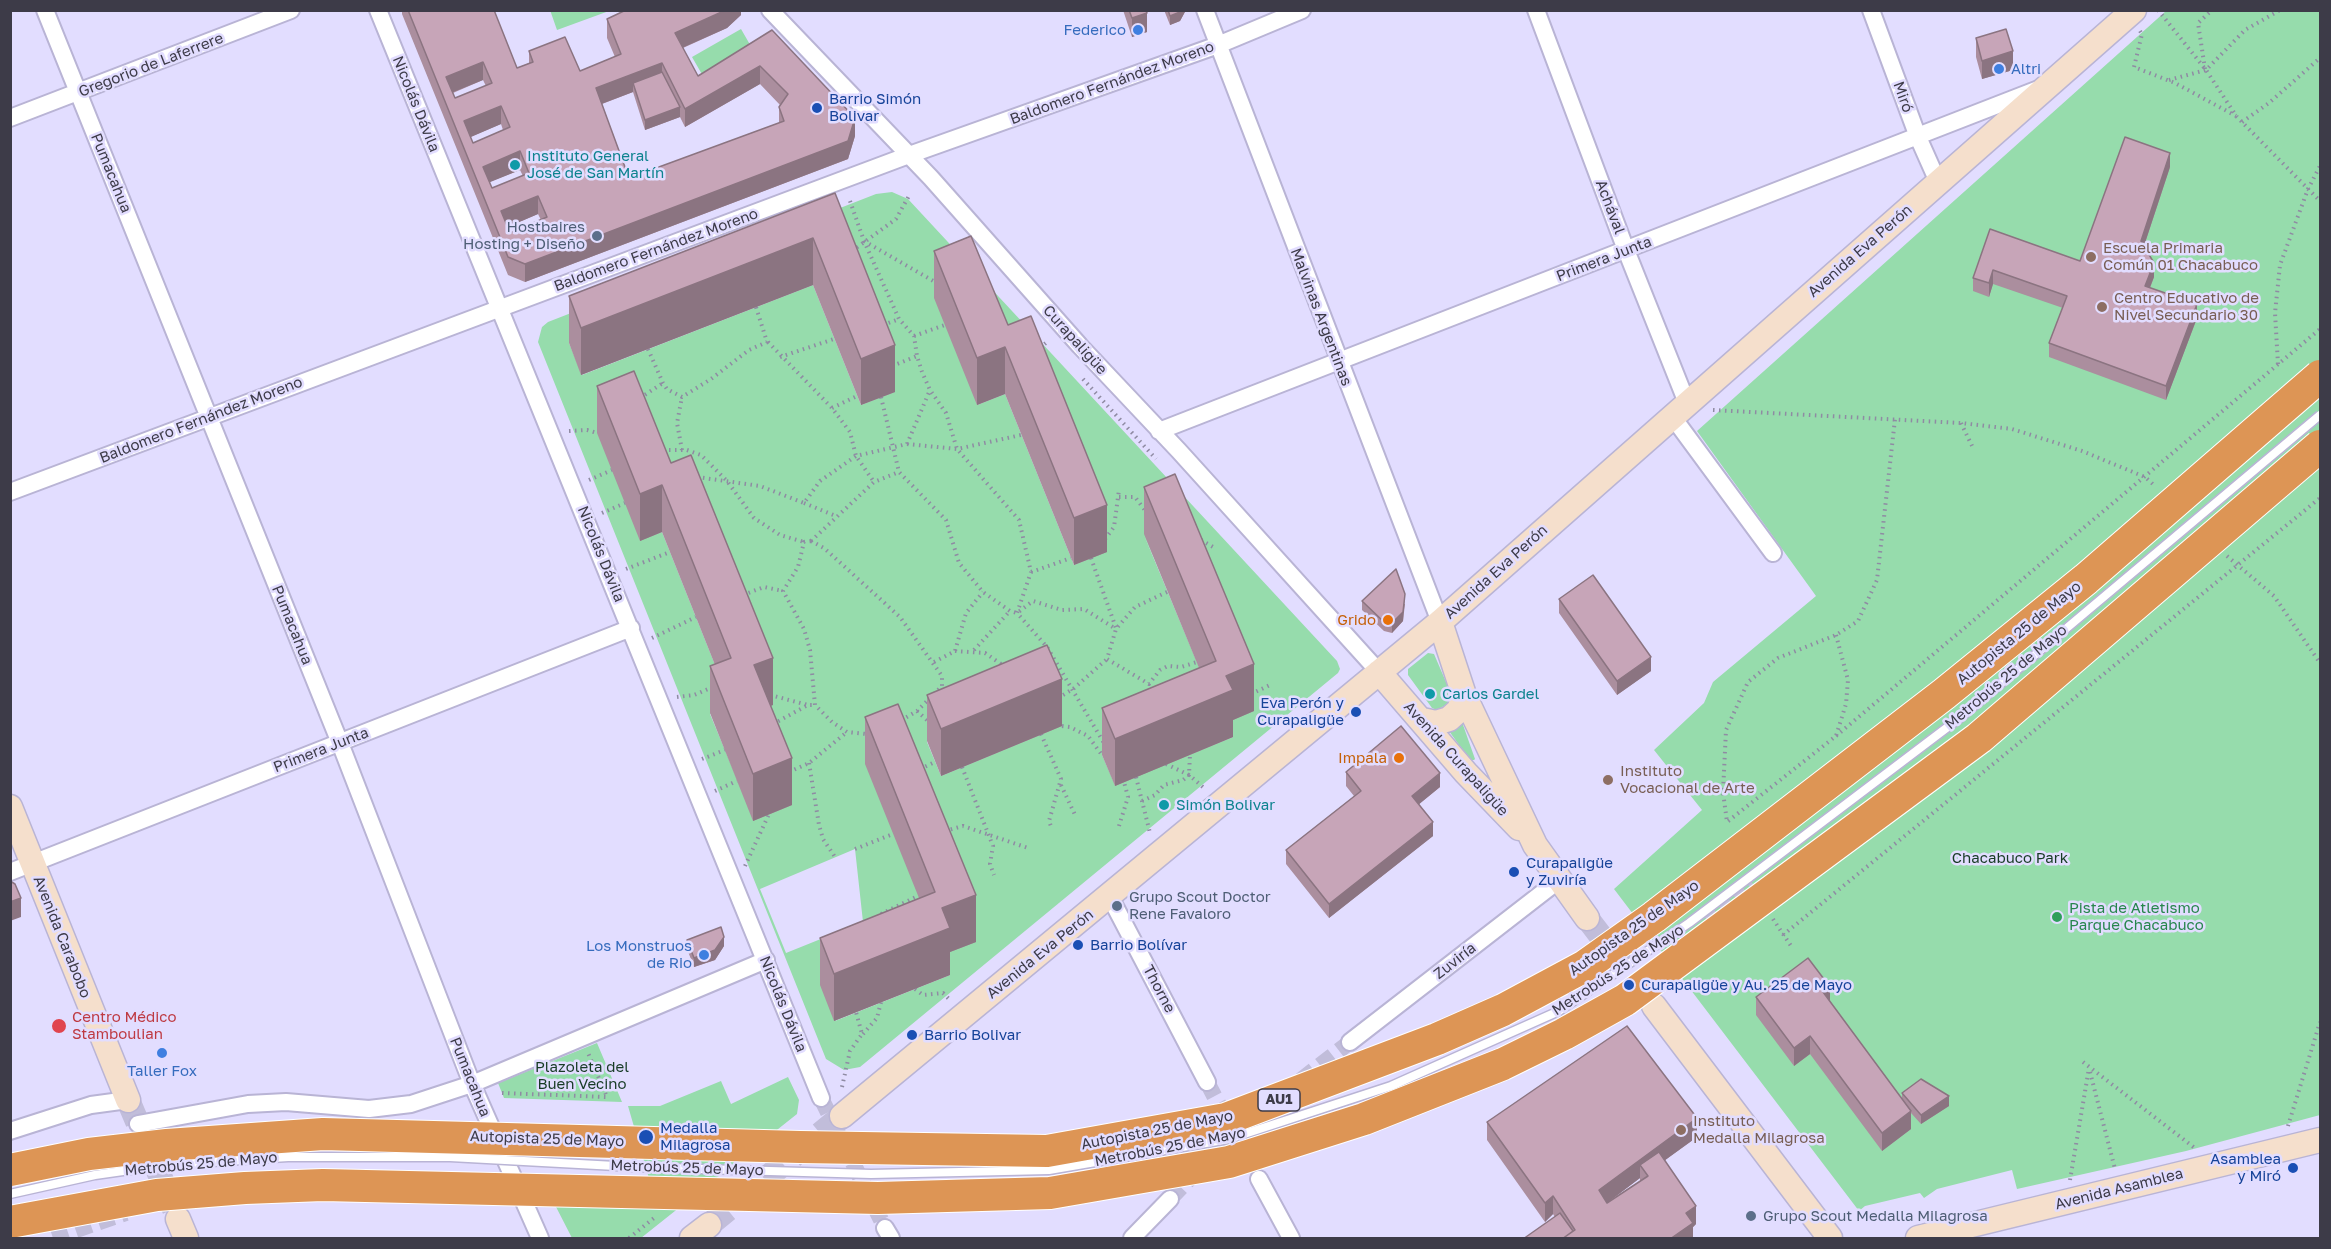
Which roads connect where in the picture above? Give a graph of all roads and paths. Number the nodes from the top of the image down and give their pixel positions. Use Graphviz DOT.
graph roads {
  1 [pos="45,10"];
  2 [pos="291,10"];
  3 [pos="378,10"];
  4 [pos="770,10"];
  5 [pos="1205,10"];
  6 [pos="1302,10"];
  7 [pos="1536,10"];
  8 [pos="1871,10"];
  9 [pos="2134,10"];
  10 [pos="2158,10"];
  11 [pos="2212,10"];
  12 [pos="2280,10"];
  13 [pos="2142,34"];
  14 [pos="1218,45"];
  15 [pos="2320,58"];
  16 [pos="2206,70"];
  17 [pos="2168,80"];
  18 [pos="2048,85"];
  19 [pos="79,93"];
  20 [pos="2237,117"];
  21 [pos="10,118"];
  22 [pos="2242,122"];
  23 [pos="1918,137"];
  24 [pos="909,155"];
  25 [pos="2320,166"];
  26 [pos="1938,182"];
  27 [pos="2308,189"];
  28 [pos="910,194"];
  29 [pos="850,201"];
  30 [pos="2320,201"];
  31 [pos="864,241"];
  32 [pos="1626,250"];
  33 [pos="849,253"];
  34 [pos="941,286"];
  35 [pos="756,307"];
  36 [pos="499,308"];
  37 [pos="899,319"];
  38 [pos="945,325"];
  39 [pos="880,326"];
  40 [pos="2320,329"];
  41 [pos="914,336"];
  42 [pos="834,339"];
  43 [pos="767,342"];
  44 [pos="1047,342"];
  45 [pos="648,349"];
  46 [pos="1031,351"];
  47 [pos="916,356"];
  48 [pos="780,357"];
  49 [pos="1338,362"];
  50 [pos="2278,364"];
  51 [pos="886,369"];
  52 [pos="2320,376"];
  53 [pos="1083,380"];
  54 [pos="663,384"];
  55 [pos="930,390"];
  56 [pos="857,396"];
  57 [pos="682,397"];
  58 [pos="881,398"];
  59 [pos="632,404"];
  60 [pos="832,408"];
  61 [pos="1680,409"];
  62 [pos="2320,415"];
  63 [pos="209,418"];
  64 [pos="1895,419"];
  65 [pos="1961,423"];
  66 [pos="569,431"];
  67 [pos="1159,431"];
  68 [pos="597,433"];
  69 [pos="1021,435"];
  70 [pos="907,444"];
  71 [pos="2320,446"];
  72 [pos="893,447"];
  73 [pos="1973,448"];
  74 [pos="957,449"];
  75 [pos="659,450"];
  76 [pos="682,450"];
  77 [pos="856,456"];
  78 [pos="1156,459"];
  79 [pos="612,471"];
  80 [pos="899,472"];
  81 [pos="2145,477"];
  82 [pos="694,478"];
  83 [pos="589,480"];
  84 [pos="727,481"];
  85 [pos="874,482"];
  86 [pos="1119,490"];
  87 [pos="10,492"];
  88 [pos="2162,494"];
  89 [pos="1119,497"];
  90 [pos="2320,498"];
  91 [pos="625,503"];
  92 [pos="804,503"];
  93 [pos="602,513"];
  94 [pos="836,516"];
  95 [pos="1152,520"];
  96 [pos="1192,535"];
  97 [pos="811,541"];
  98 [pos="804,542"];
  99 [pos="1103,543"];
  100 [pos="1215,548"];
  101 [pos="2222,551"];
  102 [pos="670,552"];
  103 [pos="1773,552"];
  104 [pos="1071,558"];
  105 [pos="1091,558"];
  106 [pos="2238,567"];
  107 [pos="626,569"];
  108 [pos="1031,572"];
  109 [pos="783,591"];
  110 [pos="983,592"];
  111 [pos="1167,592"];
  112 [pos="741,596"];
  113 [pos="1010,611"];
  114 [pos="1017,613"];
  115 [pos="696,617"];
  116 [pos="1440,622"];
  117 [pos="631,628"];
  118 [pos="1116,628"];
  119 [pos="1836,635"];
  120 [pos="652,638"];
  121 [pos="1047,647"];
  122 [pos="974,650"];
  123 [pos="956,651"];
  124 [pos="1044,657"];
  125 [pos="1107,659"];
  126 [pos="2320,660"];
  127 [pos="934,662"];
  128 [pos="1197,662"];
  129 [pos="1010,670"];
  130 [pos="1379,672"];
  131 [pos="722,683"];
  132 [pos="1149,684"];
  133 [pos="1269,685"];
  134 [pos="1073,689"];
  135 [pos="1152,693"];
  136 [pos="769,695"];
  137 [pos="1247,695"];
  138 [pos="1464,695"];
  139 [pos="677,697"];
  140 [pos="1052,702"];
  141 [pos="808,705"];
  142 [pos="816,705"];
  143 [pos="916,711"];
  144 [pos="1422,720"];
  145 [pos="771,726"];
  146 [pos="1062,726"];
  147 [pos="933,730"];
  148 [pos="847,732"];
  149 [pos="1041,734"];
  150 [pos="876,735"];
  151 [pos="1836,736"];
  152 [pos="340,743"];
  153 [pos="881,746"];
  154 [pos="725,750"];
  155 [pos="1109,752"];
  156 [pos="1190,754"];
  157 [pos="1102,755"];
  158 [pos="702,759"];
  159 [pos="935,762"];
  160 [pos="809,763"];
  161 [pos="1166,764"];
  162 [pos="962,767"];
  163 [pos="917,771"];
  164 [pos="1189,775"];
  165 [pos="780,776"];
  166 [pos="1136,777"];
  167 [pos="737,781"];
  168 [pos="1124,782"];
  169 [pos="1061,784"];
  170 [pos="1204,788"];
  171 [pos="715,791"];
  172 [pos="1142,801"];
  173 [pos="10,807"];
  174 [pos="769,814"];
  175 [pos="1076,817"];
  176 [pos="1119,825"];
  177 [pos="1052,828"];
  178 [pos="943,832"];
  179 [pos="1150,833"];
  180 [pos="893,834"];
  181 [pos="989,834"];
  182 [pos="1535,845"];
  183 [pos="1028,848"];
  184 [pos="855,849"];
  185 [pos="835,857"];
  186 [pos="745,867"];
  187 [pos="22,868"];
  188 [pos="994,875"];
  189 [pos="1559,880"];
  190 [pos="918,896"];
  191 [pos="1110,897"];
  192 [pos="872,918"];
  193 [pos="1587,918"];
  194 [pos="1772,918"];
  195 [pos="1783,935"];
  196 [pos="1791,946"];
  197 [pos="766,960"];
  198 [pos="915,989"];
  199 [pos="950,1000"];
  200 [pos="881,1002"];
  201 [pos="1654,1006"];
  202 [pos="856,1012"];
  203 [pos="2320,1022"];
  204 [pos="862,1034"];
  205 [pos="1350,1042"];
  206 [pos="585,1048"];
  207 [pos="2083,1062"];
  208 [pos="2089,1068"];
  209 [pos="1208,1082"];
  210 [pos="472,1084"];
  211 [pos="842,1087"];
  212 [pos="502,1093"];
  213 [pos="821,1098"];
  214 [pos="128,1101"];
  215 [pos="842,1116"];
  216 [pos="138,1124"];
  217 [pos="10,1131"];
  218 [pos="2320,1141"];
  219 [pos="2292,1147"];
  220 [pos="2223,1164"];
  221 [pos="10,1170"];
  222 [pos="1259,1179"];
  223 [pos="2121,1189"];
  224 [pos="10,1194"];
  225 [pos="1170,1199"];
  226 [pos="2066,1202"];
  227 [pos="10,1222"];
  228 [pos="540,1239"];
  229 [pos="1132,1239"];
  230 [pos="1291,1239"];
  231 [pos="1830,1239"];
  232 [pos="1918,1239"];
  1 -- 19 [label="street, Pumacahua"];
  2 -- 19 [label="street, Gregorio de Laferrere"];
  3 -- 36 [label="street, Nicolás Dávila"];
  4 -- 24 [label="street, Curapaligüe"];
  5 -- 14 [label="street, Malvinas Argentinas"];
  6 -- 14 [label="street, Baldomero Fernández Moreno"];
  7 -- 32 [label="street, Achával"];
  8 -- 23 [label="street, Miró"];
  9 -- 18 [label="main road, Avenida Eva Perón"];
  10 -- 16 [label="path"];
  11 -- 16 [label="path"];
  12 -- 16 [label="path"];
  13 -- 17 [label="path"];
  14 -- 24 [label="street, Baldomero Fernández Moreno"];
  14 -- 49 [label="street, Malvinas Argentinas"];
  15 -- 22 [label="path"];
  16 -- 17 [label="path"];
  16 -- 20 [label="path"];
  17 -- 20 [label="path"];
  18 -- 23 [label="street, Primera Junta"];
  18 -- 26 [label="main road, Avenida Eva Perón"];
  19 -- 21 [label="street, Gregorio de Laferrere"];
  19 -- 63 [label="street, Pumacahua"];
  20 -- 22 [label="path"];
  22 -- 27 [label="path"];
  23 -- 26 [label="street, Miró"];
  23 -- 32 [label="street, Primera Junta"];
  24 -- 36 [label="street, Baldomero Fernández Moreno"];
  24 -- 67 [label="street, Curapaligüe"];
  25 -- 27 [label="path"];
  26 -- 61 [label="main road, Avenida Eva Perón"];
  27 -- 30 [label="path"];
  27 -- 50 [label="path"];
  28 -- 31 [label="path"];
  29 -- 31 [label="path"];
  31 -- 33 [label="path"];
  31 -- 34 [label="path"];
  31 -- 37 [label="path"];
  32 -- 49 [label="street, Primera Junta"];
  32 -- 61 [label="street, Achával"];
  35 -- 43 [label="path"];
  36 -- 63 [label="street, Baldomero Fernández Moreno"];
  36 -- 117 [label="street, Nicolás Dávila"];
  37 -- 39 [label="path"];
  37 -- 41 [label="path"];
  38 -- 41 [label="path"];
  40 -- 50 [label="path"];
  41 -- 47 [label="path"];
  42 -- 48 [label="path"];
  43 -- 48 [label="path"];
  43 -- 57 [label="path"];
  44 -- 46 [label="path"];
  45 -- 54 [label="path"];
  47 -- 51 [label="path"];
  47 -- 55 [label="path"];
  48 -- 60 [label="path"];
  49 -- 67 [label="street, Primera Junta"];
  49 -- 116 [label="street, Malvinas Argentinas"];
  50 -- 81 [label="path"];
  52 -- 221 [label="highway, Autopista 25 de Mayo / AU1, bridge"];
  53 -- 78 [label="path"];
  54 -- 57 [label="path"];
  54 -- 59 [label="path"];
  55 -- 70 [label="path"];
  55 -- 74 [label="path"];
  56 -- 60 [label="path"];
  57 -- 76 [label="path"];
  58 -- 72 [label="path"];
  60 -- 77 [label="path"];
  61 -- 64 [label="path"];
  61 -- 103 [label="street, Achával"];
  61 -- 116 [label="main road, Avenida Eva Perón"];
  62 -- 224 [label="lane, Metrobús 25 de Mayo, bridge"];
  63 -- 87 [label="street, Baldomero Fernández Moreno"];
  63 -- 152 [label="street, Pumacahua"];
  64 -- 65 [label="path"];
  64 -- 119 [label="path"];
  65 -- 73 [label="path"];
  65 -- 81 [label="path"];
  66 -- 68 [label="path"];
  67 -- 130 [label="street, Curapaligüe"];
  69 -- 74 [label="path"];
  70 -- 72 [label="path"];
  70 -- 74 [label="path"];
  71 -- 227 [label="highway, bridge"];
  72 -- 77 [label="path"];
  72 -- 80 [label="path"];
  74 -- 108 [label="path"];
  75 -- 76 [label="path"];
  76 -- 84 [label="path"];
  77 -- 85 [label="path"];
  77 -- 92 [label="path"];
  79 -- 83 [label="path"];
  80 -- 85 [label="path"];
  80 -- 110 [label="path"];
  81 -- 88 [label="path"];
  81 -- 151 [label="path"];
  82 -- 84 [label="path"];
  84 -- 92 [label="path"];
  84 -- 98 [label="path"];
  85 -- 94 [label="path"];
  86 -- 89 [label="path"];
  89 -- 95 [label="path"];
  89 -- 99 [label="path"];
  90 -- 106 [label="path"];
  91 -- 93 [label="path"];
  92 -- 94 [label="path"];
  94 -- 97 [label="path"];
  96 -- 100 [label="path"];
  97 -- 98 [label="path"];
  97 -- 127 [label="path"];
  98 -- 109 [label="path"];
  101 -- 106 [label="path"];
  102 -- 107 [label="path"];
  104 -- 108 [label="path"];
  105 -- 118 [label="path"];
  106 -- 126 [label="path"];
  106 -- 195 [label="path"];
  108 -- 114 [label="path"];
  109 -- 112 [label="path"];
  109 -- 142 [label="path"];
  110 -- 113 [label="path"];
  110 -- 123 [label="path"];
  111 -- 118 [label="path"];
  113 -- 114 [label="path"];
  113 -- 122 [label="path"];
  114 -- 118 [label="path"];
  114 -- 121 [label="path"];
  115 -- 120 [label="path"];
  116 -- 130 [label="main road, Avenida Eva Perón"];
  116 -- 138 [label="main road, Avenida Curapaligüe"];
  117 -- 152 [label="street, Primera Junta"];
  117 -- 197 [label="street, Nicolás Dávila"];
  118 -- 125 [label="path"];
  119 -- 151 [label="path"];
  119 -- 151 [label="path"];
  121 -- 124 [label="path"];
  121 -- 134 [label="path"];
  122 -- 123 [label="path"];
  122 -- 129 [label="path"];
  123 -- 127 [label="path"];
  125 -- 132 [label="path"];
  125 -- 134 [label="path"];
  127 -- 143 [label="path"];
  128 -- 132 [label="path"];
  130 -- 144 [label="main road, Avenida Curapaligüe"];
  130 -- 191 [label="main road, Avenida Eva Perón"];
  131 -- 139 [label="path"];
  132 -- 135 [label="path"];
  133 -- 137 [label="path"];
  134 -- 140 [label="path"];
  134 -- 155 [label="path"];
  136 -- 141 [label="path"];
  138 -- 144 [label="main road"];
  138 -- 182 [label="main road, Avenida Curapaligüe"];
  141 -- 142 [label="path"];
  141 -- 145 [label="path"];
  142 -- 148 [label="path"];
  143 -- 147 [label="path"];
  143 -- 150 [label="path"];
  144 -- 182 [label="main road, Avenida Curapaligüe"];
  146 -- 157 [label="path"];
  148 -- 150 [label="path"];
  148 -- 160 [label="path"];
  149 -- 169 [label="path"];
  150 -- 153 [label="path"];
  152 -- 187 [label="street, Primera Junta"];
  152 -- 210 [label="street, Pumacahua"];
  154 -- 158 [label="path"];
  156 -- 164 [label="path"];
  159 -- 163 [label="path"];
  160 -- 165 [label="path"];
  160 -- 185 [label="path"];
  161 -- 164 [label="path"];
  162 -- 181 [label="path"];
  164 -- 170 [label="path"];
  164 -- 172 [label="path"];
  166 -- 172 [label="path"];
  167 -- 171 [label="path"];
  168 -- 176 [label="path"];
  169 -- 175 [label="path"];
  169 -- 177 [label="path"];
  172 -- 179 [label="path"];
  173 -- 187 [label="main road, Avenida Carabobo"];
  174 -- 186 [label="path"];
  178 -- 181 [label="path"];
  180 -- 184 [label="path"];
  181 -- 183 [label="path"];
  181 -- 188 [label="path"];
  182 -- 189 [label="main road, Avenida Curapaligüe"];
  187 -- 214 [label="main road, Avenida Carabobo"];
  189 -- 193 [label="main road, Avenida Curapaligüe"];
  189 -- 205 [label="street, Zuviría"];
  190 -- 192 [label="path"];
  191 -- 209 [label="street, Thorne"];
  191 -- 215 [label="main road, Avenida Eva Perón"];
  194 -- 195 [label="path"];
  195 -- 196 [label="path"];
  197 -- 210 [label="street"];
  197 -- 213 [label="street, Nicolás Dávila"];
  198 -- 199 [label="path"];
  200 -- 204 [label="path"];
  201 -- 231 [label="main road"];
  202 -- 204 [label="path"];
  203 -- 219 [label="path"];
  204 -- 211 [label="path"];
  206 -- 212 [label="path"];
  207 -- 208 [label="path"];
  208 -- 220 [label="path"];
  208 -- 223 [label="path"];
  208 -- 226 [label="path"];
  210 -- 216 [label="street"];
  210 -- 228 [label="street, Pumacahua"];
  214 -- 217 [label="street"];
  218 -- 219 [label="main road, Avenida Asamblea"];
  219 -- 220 [label="main road, Avenida Asamblea"];
  220 -- 223 [label="main road, Avenida Asamblea"];
  222 -- 230 [label="street"];
  223 -- 226 [label="main road, Avenida Asamblea"];
  225 -- 229 [label="street"];
  226 -- 232 [label="main road, Avenida Asamblea"];
}
